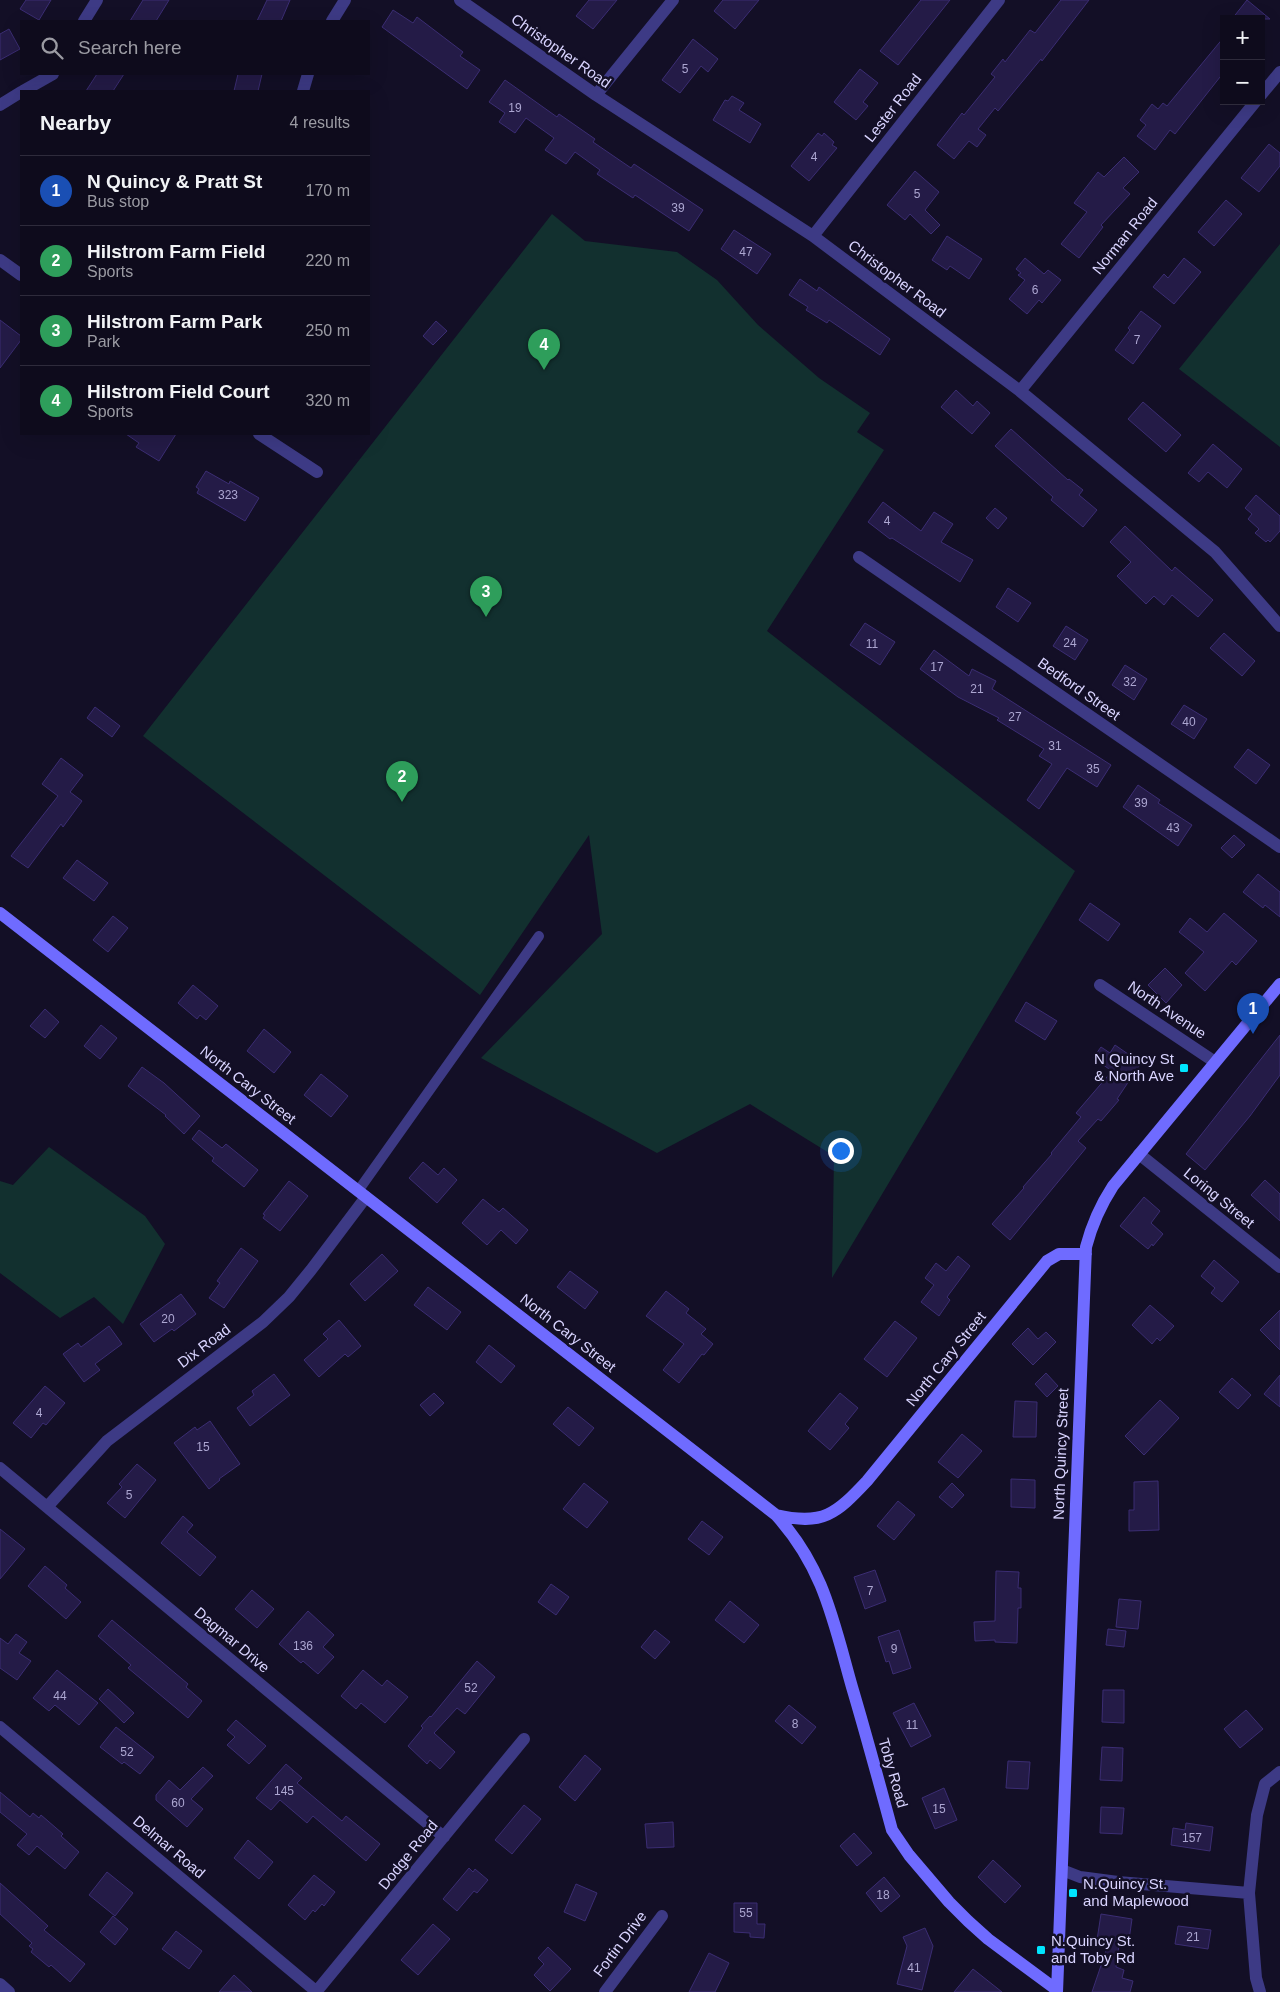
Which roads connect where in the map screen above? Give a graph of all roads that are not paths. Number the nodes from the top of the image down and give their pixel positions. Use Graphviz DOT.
graph roads {
  1 [pos="97,0"];
  2 [pos="345,0"];
  3 [pos="460,0"];
  4 [pos="673,0"];
  5 [pos="999,0"];
  6 [pos="85,20"];
  7 [pos="333,20"];
  8 [pos="1280,72"];
  9 [pos="51,75"];
  10 [pos="308,75"];
  11 [pos="25,90"];
  12 [pos="303,90"];
  13 [pos="1265,90"];
  14 [pos="20,93"];
  15 [pos="596,95"];
  16 [pos="0,105"];
  17 [pos="1253,105"];
  18 [pos="813,236"];
  19 [pos="0,260"];
  20 [pos="20,273"];
  21 [pos="1020,391"];
  22 [pos="261,435"];
  23 [pos="317,472"];
  24 [pos="859,557"];
  25 [pos="1280,626"];
  26 [pos="1280,847"];
  27 [pos="0,913"];
  28 [pos="539,936"];
  29 [pos="1280,984"];
  30 [pos="1100,985"];
  31 [pos="1215,1062"];
  32 [pos="1139,1154"];
  33 [pos="362,1194"];
  34 [pos="1086,1254"];
  35 [pos="1280,1267"];
  36 [pos="0,1468"];
  37 [pos="46,1507"];
  38 [pos="776,1514"];
  39 [pos="0,1728"];
  40 [pos="524,1739"];
  41 [pos="1280,1772"];
  42 [pos="444,1837"];
  43 [pos="1062,1870"];
  44 [pos="1249,1893"];
  45 [pos="662,1916"];
  46 [pos="0,1984"];
  47 [pos="1057,1991"];
  48 [pos="9,1992"];
  49 [pos="317,1992"];
  50 [pos="605,1992"];
  51 [pos="1260,1992"];
  1 -- 6 [label="street"];
  2 -- 7 [label="street"];
  3 -- 15 [label="street, Christopher Road"];
  4 -- 15 [label="street"];
  5 -- 18 [label="street, Lester Road"];
  8 -- 13 [label="street"];
  9 -- 11 [label="street"];
  10 -- 12 [label="street"];
  14 -- 16 [label="street"];
  15 -- 18 [label="street, Christopher Road"];
  17 -- 21 [label="street, Norman Road"];
  18 -- 21 [label="street, Christopher Road"];
  19 -- 20 [label="street"];
  21 -- 25 [label="street, Christopher Road"];
  22 -- 23 [label="street"];
  24 -- 26 [label="street, Bedford Street"];
  27 -- 33 [label="main road, North Cary Street"];
  28 -- 33 [label="lane"];
  29 -- 31 [label="main road, North Quincy Street"];
  30 -- 31 [label="street, North Avenue"];
  31 -- 32 [label="main road, North Quincy Street"];
  32 -- 34 [label="main road, North Quincy Street"];
  32 -- 35 [label="street, Loring Street"];
  33 -- 37 [label="street, Dix Road"];
  33 -- 38 [label="main road, North Cary Street"];
  34 -- 38 [label="main road, North Cary Street"];
  34 -- 43 [label="main road, North Quincy Street"];
  36 -- 37 [label="street, Dagmar Drive"];
  37 -- 42 [label="street, Dagmar Drive"];
  38 -- 47 [label="main road, Toby Road"];
  39 -- 49 [label="street, Delmar Road"];
  40 -- 42 [label="street, Dodge Road"];
  41 -- 44 [label="street"];
  42 -- 49 [label="street, Dodge Road"];
  43 -- 44 [label="street"];
  43 -- 47 [label="main road, North Quincy Street"];
  44 -- 51 [label="street"];
  45 -- 50 [label="street, Fortin Drive"];
  46 -- 48 [label="street"];
}
